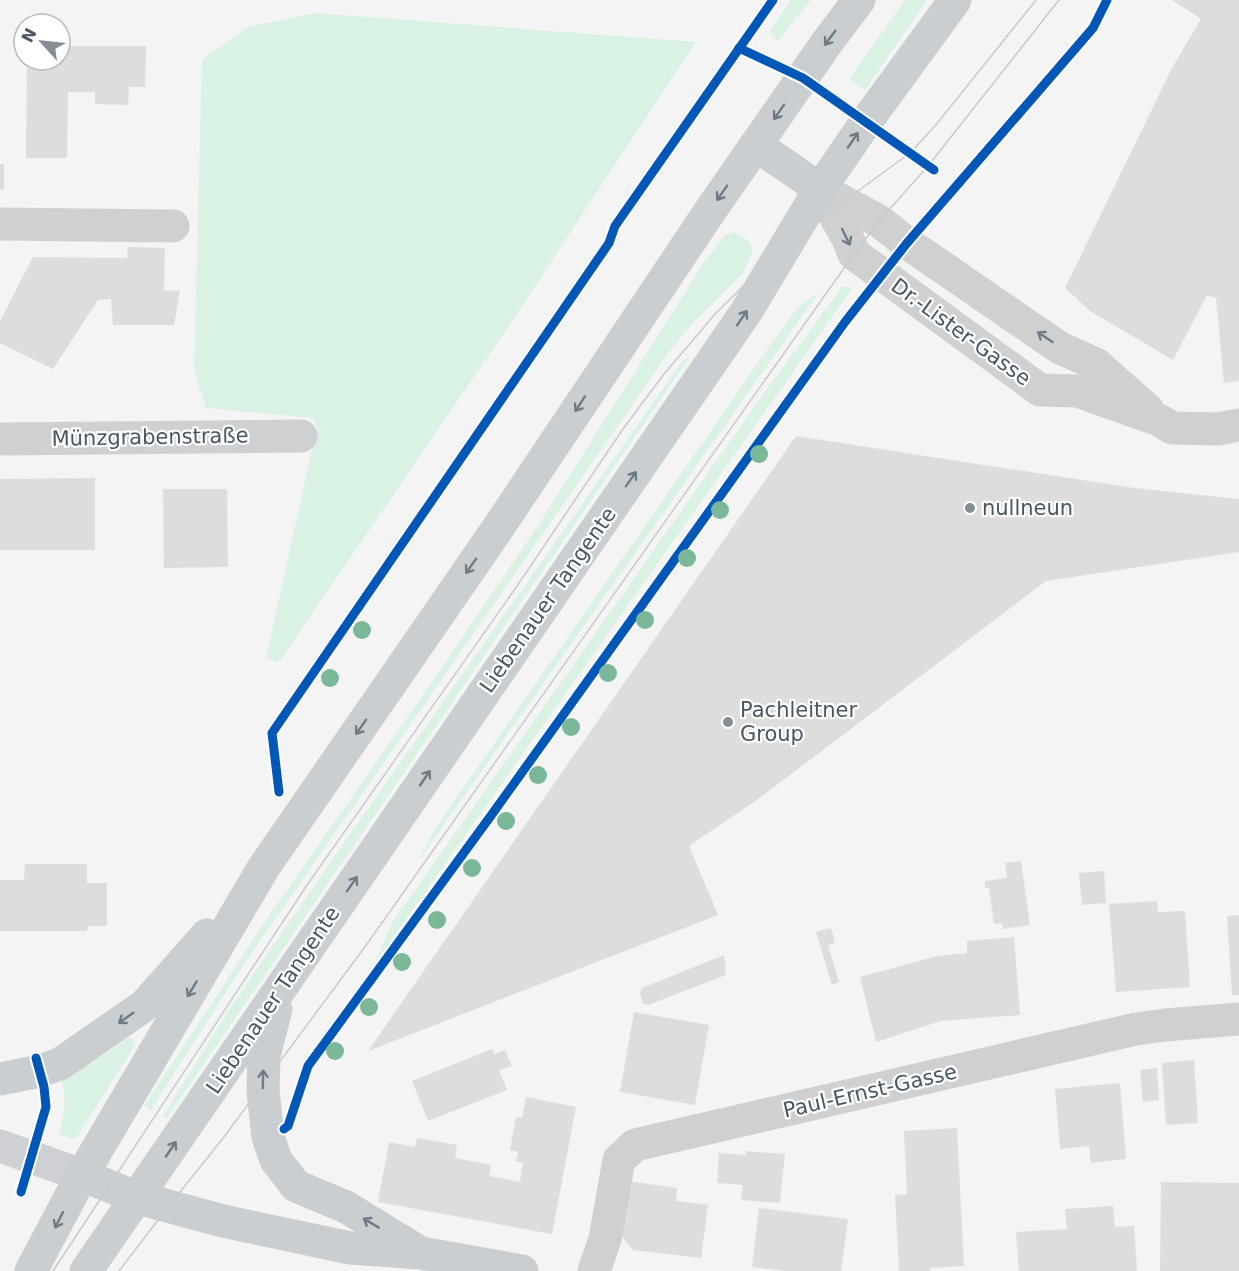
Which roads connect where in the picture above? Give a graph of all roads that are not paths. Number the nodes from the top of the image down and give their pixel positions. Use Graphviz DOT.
graph roads {
  1 [pos="859,0"];
  2 [pos="955,0"];
  3 [pos="756,145"];
  4 [pos="820,189"];
  5 [pos="0,224"];
  6 [pos="173,226"];
  7 [pos="1159,420"];
  8 [pos="1239,425"];
  9 [pos="301,436"];
  10 [pos="0,439"];
  11 [pos="264,867"];
  12 [pos="283,984"];
  13 [pos="1239,1019"];
  14 [pos="0,1079"];
  15 [pos="0,1146"];
  16 [pos="82,1175"];
  17 [pos="138,1198"];
  18 [pos="421,1253"];
  19 [pos="32,1271"];
  20 [pos="86,1271"];
  21 [pos="522,1271"];
  22 [pos="594,1271"];
  1 -- 3 [label="main road, one-way"];
  4 -- 2 [label="main road, Liebenauer Tangente, one-way"];
  3 -- 4 [label="main road"];
  3 -- 11 [label="main road, one-way"];
  7 -- 4 [label="street, Dr.-Lister-Gasse, one-way"];
  4 -- 7 [label="street, Dr.-Lister-Gasse, one-way"];
  12 -- 4 [label="main road, Liebenauer Tangente, one-way"];
  5 -- 6 [label="street"];
  7 -- 8 [label="street, Dr.-Lister-Gasse"];
  9 -- 10 [label="street, Münzgrabenstraße"];
  11 -- 14 [label="main road, one-way"];
  11 -- 16 [label="main road, one-way"];
  17 -- 12 [label="main road, Liebenauer Tangente, one-way"];
  18 -- 12 [label="main road, one-way"];
  13 -- 22 [label="street, Paul-Ernst-Gasse"];
  15 -- 16 [label="main road"];
  16 -- 17 [label="main road"];
  16 -- 19 [label="main road, one-way"];
  17 -- 18 [label="main road"];
  17 -- 20 [label="main road, Liebenauer Tangente"];
  18 -- 21 [label="main road"];
}
